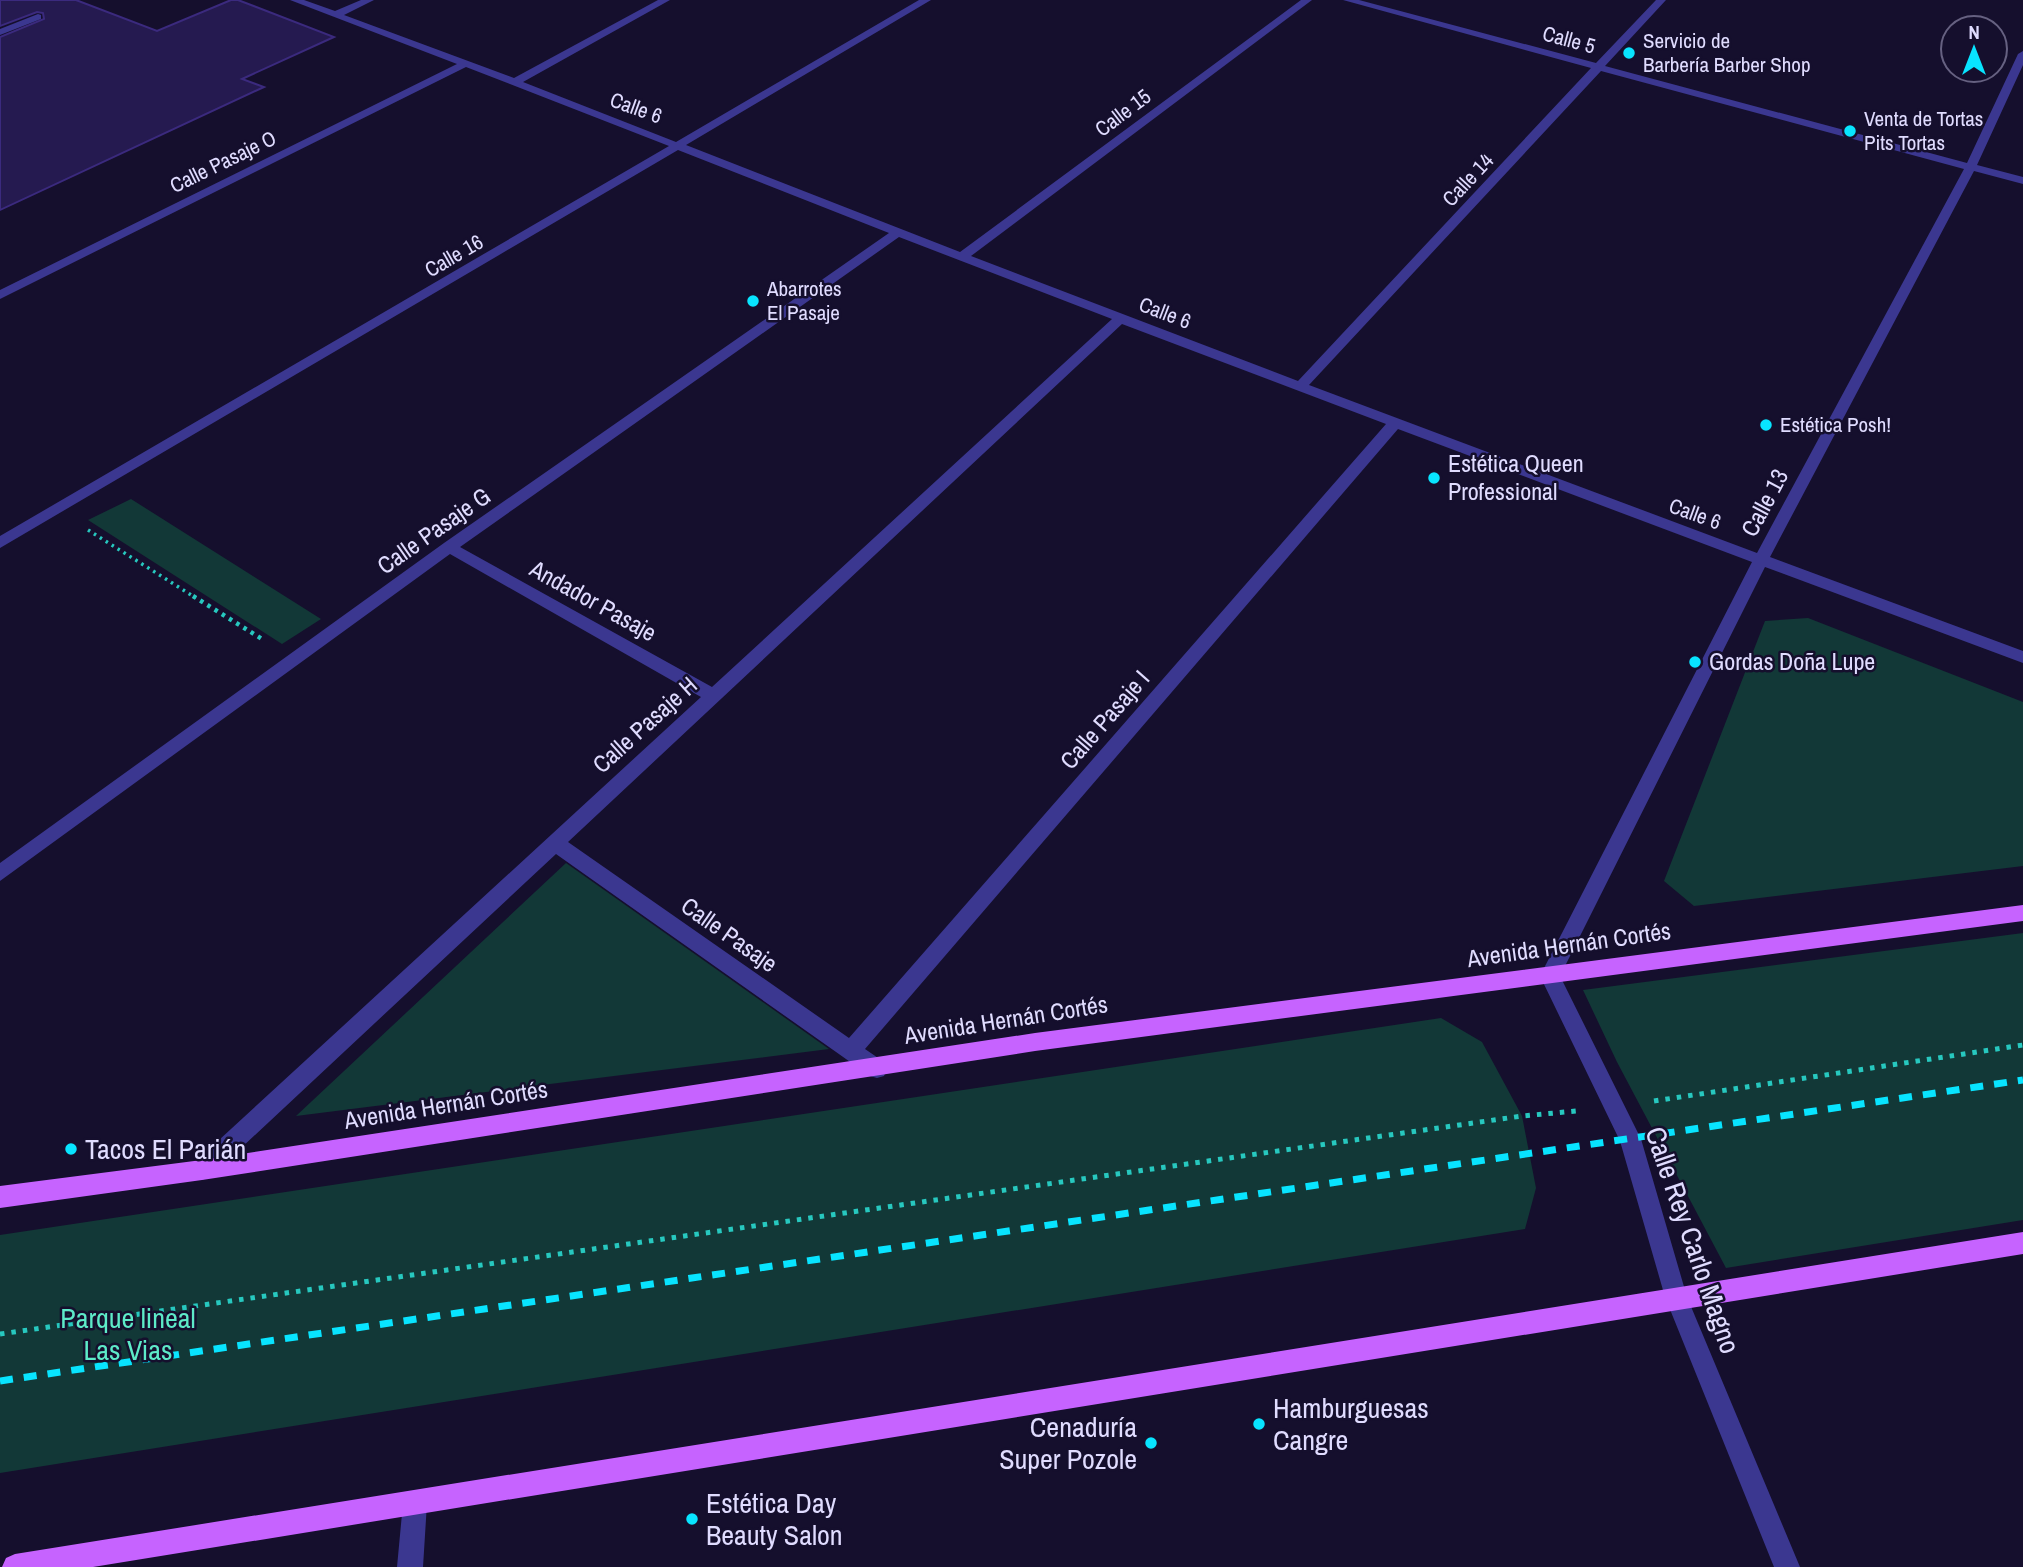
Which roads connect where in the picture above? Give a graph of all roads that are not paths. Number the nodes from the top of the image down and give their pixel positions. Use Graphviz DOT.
graph roads {
  1 [pos="295,0"];
  2 [pos="369,0"];
  3 [pos="664,0"];
  4 [pos="926,0"];
  5 [pos="1307,0"];
  6 [pos="1348,0"];
  7 [pos="1661,0"];
  8 [pos="335,15"];
  9 [pos="38,17"];
  10 [pos="0,32"];
  11 [pos="2023,54"];
  12 [pos="463,65"];
  13 [pos="1600,68"];
  14 [pos="513,83"];
  15 [pos="681,145"];
  16 [pos="1970,167"];
  17 [pos="2023,181"];
  18 [pos="899,232"];
  19 [pos="962,257"];
  20 [pos="0,295"];
  21 [pos="1122,317"];
  22 [pos="1301,386"];
  23 [pos="1395,423"];
  24 [pos="0,543"];
  25 [pos="449,547"];
  26 [pos="1761,559"];
  27 [pos="2023,657"];
  28 [pos="714,695"];
  29 [pos="552,842"];
  30 [pos="0,873"];
  31 [pos="2023,912"];
  32 [pos="1550,976"];
  33 [pos="852,1050"];
  34 [pos="877,1069"];
  35 [pos="202,1170"];
  36 [pos="0,1197"];
  37 [pos="2023,1243"];
  38 [pos="1676,1297"];
  39 [pos="415,1503"];
  40 [pos="15,1567"];
  41 [pos="410,1567"];
  42 [pos="1787,1567"];
  1 -- 8 [label="street, Calle 6"];
  2 -- 8 [label="street"];
  3 -- 14 [label="street"];
  4 -- 15 [label="street, Calle 16"];
  5 -- 19 [label="street, Calle 15"];
  6 -- 13 [label="street, Calle 5"];
  7 -- 13 [label="street, Calle 14"];
  8 -- 12 [label="street, Calle 6"];
  9 -- 10 [label="street"];
  11 -- 16 [label="street, Calle 13"];
  12 -- 14 [label="street, Calle 6"];
  12 -- 20 [label="street, Calle Pasaje O"];
  13 -- 16 [label="street, Calle 5"];
  13 -- 22 [label="street, Calle 14"];
  14 -- 15 [label="street, Calle 6"];
  15 -- 18 [label="street, Calle 6"];
  15 -- 24 [label="street, Calle 16"];
  16 -- 17 [label="street, Calle 5"];
  16 -- 26 [label="street, Calle 13"];
  18 -- 19 [label="street, Calle 6"];
  18 -- 25 [label="street, Calle Pasaje G"];
  19 -- 21 [label="street, Calle 6"];
  21 -- 22 [label="street, Calle 6"];
  21 -- 28 [label="street, Calle Pasaje H"];
  22 -- 23 [label="street, Calle 6"];
  23 -- 26 [label="street, Calle 6"];
  23 -- 33 [label="street, Calle Pasaje I"];
  25 -- 28 [label="street, Andador Pasaje"];
  25 -- 30 [label="street, Calle Pasaje G"];
  26 -- 27 [label="street, Calle 6"];
  26 -- 32 [label="street, Calle 13"];
  28 -- 29 [label="street, Calle Pasaje H"];
  29 -- 33 [label="street, Calle Pasaje"];
  29 -- 35 [label="street, Calle Pasaje H"];
  31 -- 32 [label="main road, Avenida Hernán Cortés"];
  32 -- 34 [label="main road, Avenida Hernán Cortés"];
  32 -- 38 [label="street, Calle Rey Carlo Magno"];
  33 -- 34 [label="street, Calle Pasaje"];
  34 -- 35 [label="main road, Avenida Hernán Cortés"];
  35 -- 36 [label="main road, Avenida Hernán Cortés"];
  37 -- 38 [label="main road"];
  38 -- 39 [label="main road"];
  38 -- 42 [label="street, Calle Rey Carlo Magno"];
  39 -- 40 [label="main road"];
  39 -- 41 [label="street"];
}
